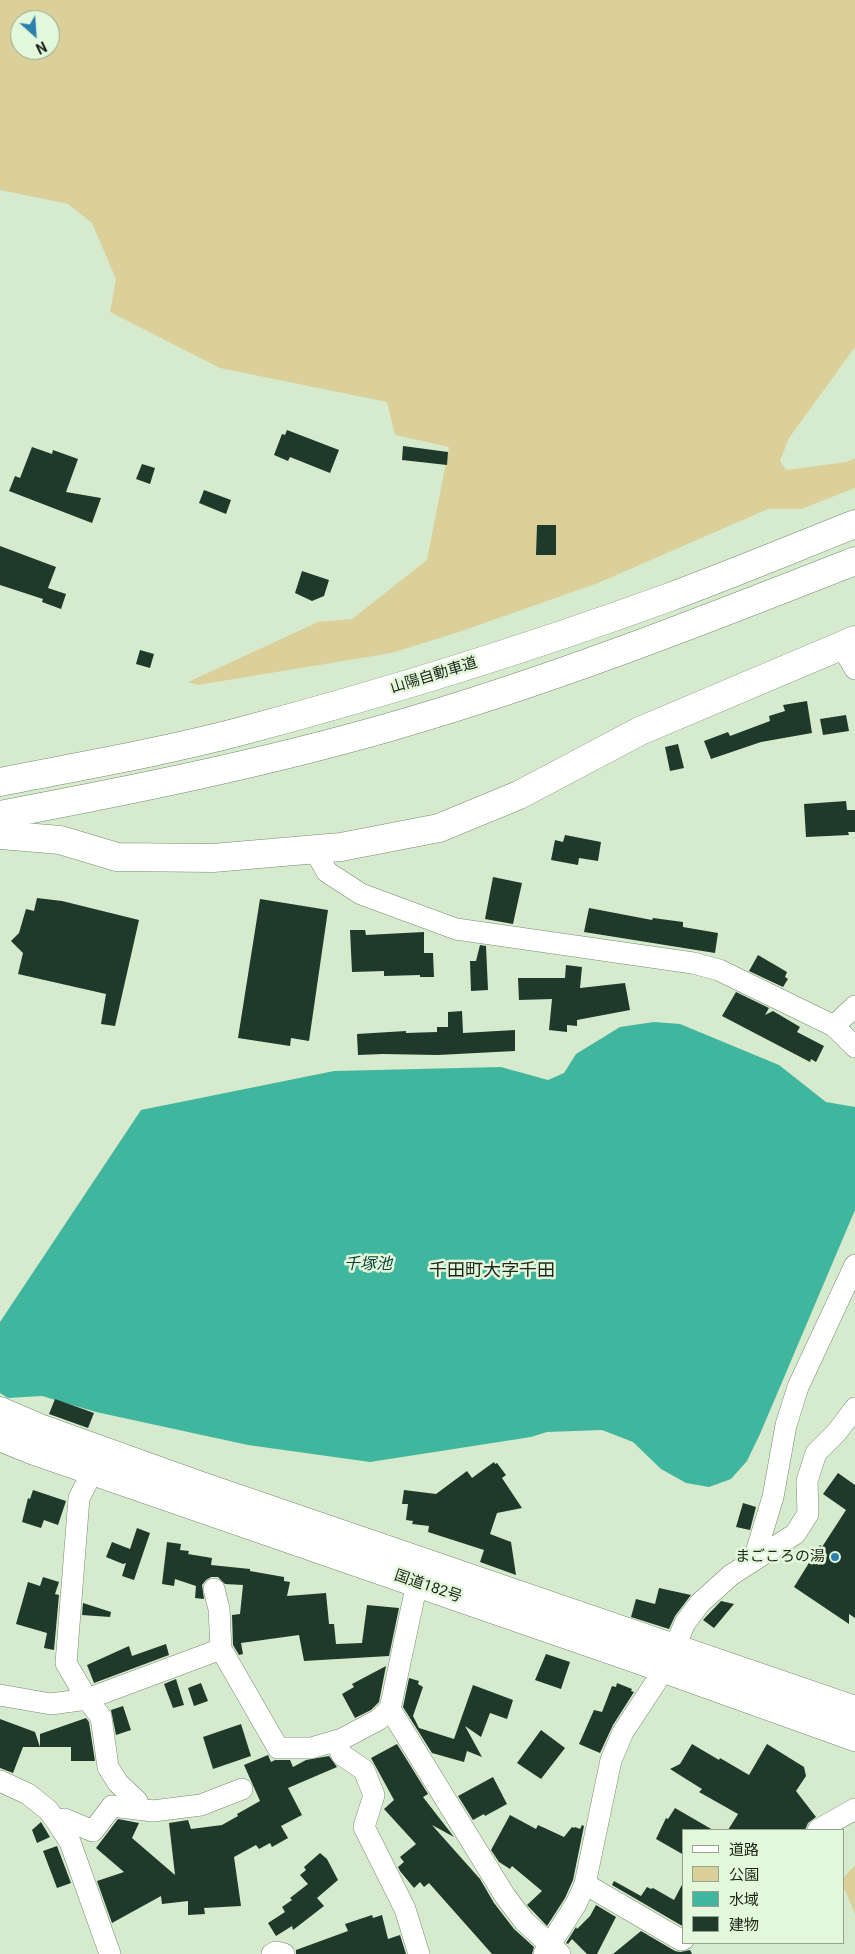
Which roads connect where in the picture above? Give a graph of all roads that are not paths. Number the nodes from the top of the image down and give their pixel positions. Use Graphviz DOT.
graph roads {
  1 [pos="855,524"];
  2 [pos="855,561"];
  3 [pos="848,642"];
  4 [pos="855,670"];
  5 [pos="0,782"];
  6 [pos="0,815"];
  7 [pos="0,835"];
  8 [pos="314,849"];
  9 [pos="855,1006"];
  10 [pos="834,1026"];
  11 [pos="855,1047"];
  12 [pos="855,1265"];
  13 [pos="855,1408"];
  14 [pos="0,1411"];
  15 [pos="0,1437"];
  16 [pos="93,1471"];
  17 [pos="754,1559"];
  18 [pos="417,1583"];
  19 [pos="214,1589"];
  20 [pos="221,1649"];
  21 [pos="669,1659"];
  22 [pos="0,1695"];
  23 [pos="87,1698"];
  24 [pos="390,1709"];
  25 [pos="855,1710"];
  26 [pos="855,1737"];
  27 [pos="342,1739"];
  28 [pos="0,1781"];
  29 [pos="242,1789"];
  30 [pos="137,1809"];
  31 [pos="855,1809"];
  32 [pos="57,1822"];
  33 [pos="820,1829"];
  34 [pos="584,1884"];
  35 [pos="682,1940"];
  36 [pos="551,1951"];
  37 [pos="110,1954"];
  38 [pos="272,1954"];
  39 [pos="284,1954"];
  40 [pos="419,1954"];
  1 -- 5 [label="main road, 山陽自動車道"];
  2 -- 6 [label="main road"];
  3 -- 4 [label="street"];
  3 -- 8 [label="main road"];
  7 -- 8 [label="main road"];
  8 -- 10 [label="street"];
  9 -- 10 [label="street"];
  10 -- 11 [label="street"];
  12 -- 17 [label="street"];
  13 -- 17 [label="street"];
  14 -- 21 [label="main road, 国道182号"];
  15 -- 16 [label="main road, 国道182号"];
  16 -- 18 [label="main road, 国道182号"];
  16 -- 23 [label="street"];
  17 -- 21 [label="street"];
  18 -- 21 [label="main road, 国道182号"];
  18 -- 24 [label="street"];
  19 -- 20 [label="street"];
  20 -- 23 [label="street"];
  20 -- 27 [label="street"];
  21 -- 25 [label="main road, 国道182号"];
  21 -- 26 [label="main road, 国道182号"];
  21 -- 34 [label="street"];
  22 -- 23 [label="street"];
  23 -- 30 [label="street"];
  24 -- 27 [label="street"];
  24 -- 36 [label="street"];
  27 -- 40 [label="street"];
  28 -- 32 [label="street"];
  29 -- 30 [label="street"];
  30 -- 32 [label="street"];
  31 -- 33 [label="street"];
  32 -- 37 [label="street"];
  34 -- 35 [label="street"];
  34 -- 36 [label="street"];
  38 -- 39 [label="street"];
}
